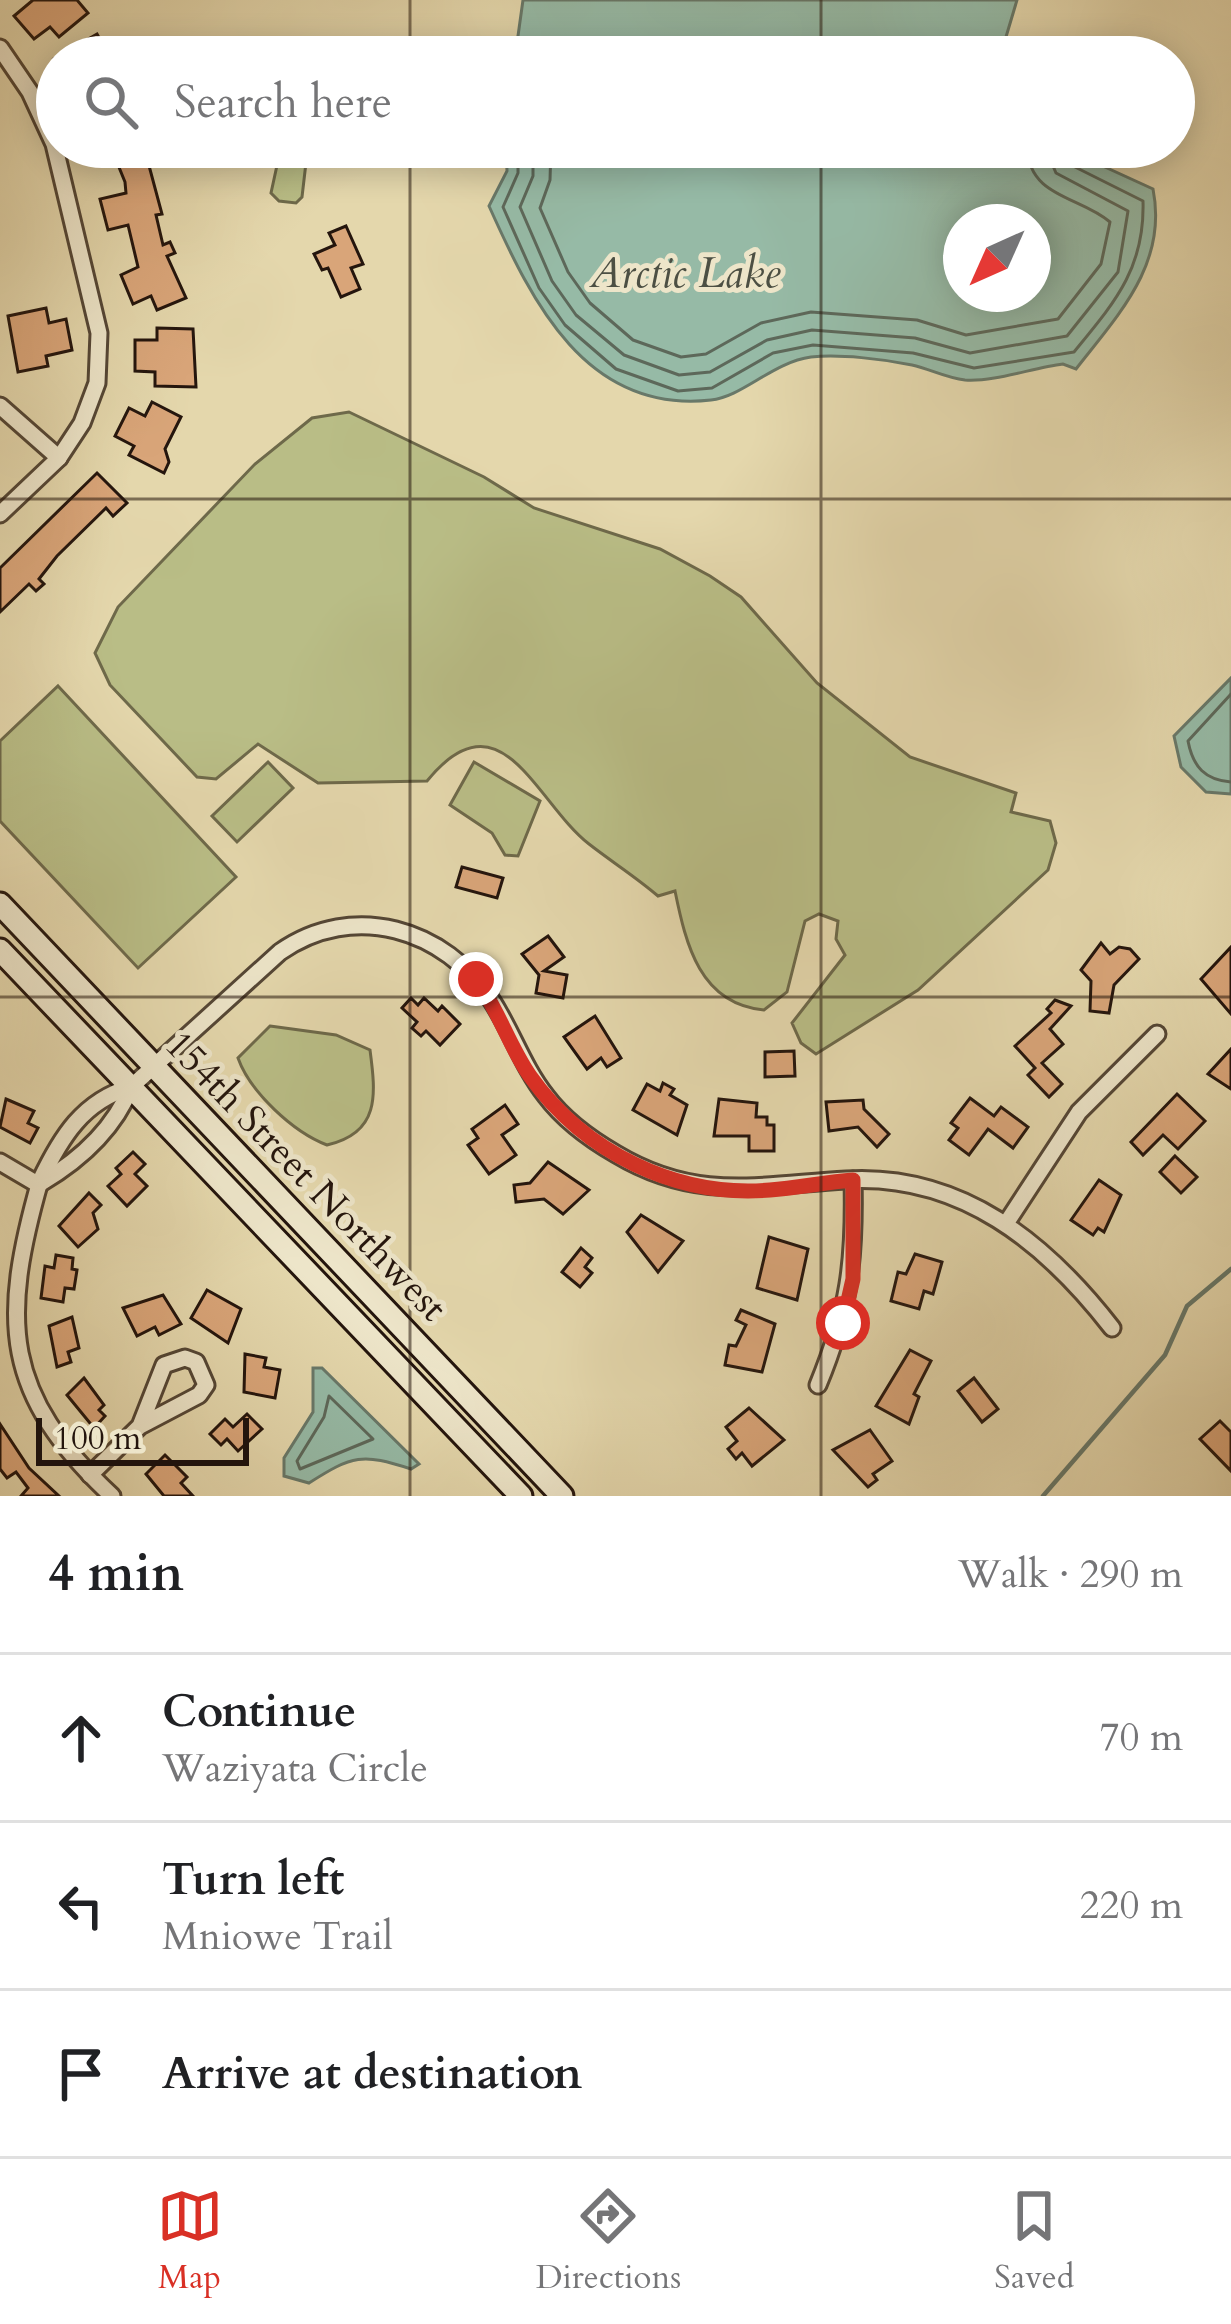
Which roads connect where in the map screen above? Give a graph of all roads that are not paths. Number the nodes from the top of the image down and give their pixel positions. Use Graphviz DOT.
graph roads {
  1 [pos="0,49"];
  2 [pos="36,105"];
  3 [pos="60,168"];
  4 [pos="0,406"];
  5 [pos="59,458"];
  6 [pos="0,514"];
  7 [pos="0,904"];
  8 [pos="0,950"];
  9 [pos="1157,1034"];
  10 [pos="152,1068"];
  11 [pos="131,1087"];
  12 [pos="0,1162"];
  13 [pos="853,1180"];
  14 [pos="38,1185"];
  15 [pos="1006,1222"];
  16 [pos="1112,1328"];
  17 [pos="818,1385"];
  18 [pos="140,1426"];
  19 [pos="90,1475"];
  20 [pos="112,1496"];
  21 [pos="520,1496"];
  22 [pos="562,1496"];
  1 -- 2 [label="street"];
  3 -- 5 [label="street"];
  4 -- 5 [label="street"];
  5 -- 6 [label="street"];
  7 -- 10 [label="street, 154th Street Northwest"];
  8 -- 11 [label="street, 154th Street Northwest"];
  9 -- 15 [label="street"];
  10 -- 11 [label="street"];
  10 -- 13 [label="street"];
  10 -- 22 [label="street, 154th Street Northwest"];
  11 -- 14 [label="street"];
  11 -- 14 [label="street"];
  11 -- 21 [label="street, 154th Street Northwest"];
  12 -- 14 [label="street"];
  13 -- 15 [label="street"];
  13 -- 17 [label="street"];
  14 -- 19 [label="street"];
  15 -- 16 [label="street"];
  18 -- 18 [label="street"];
  18 -- 19 [label="street"];
  19 -- 20 [label="street"];
}
